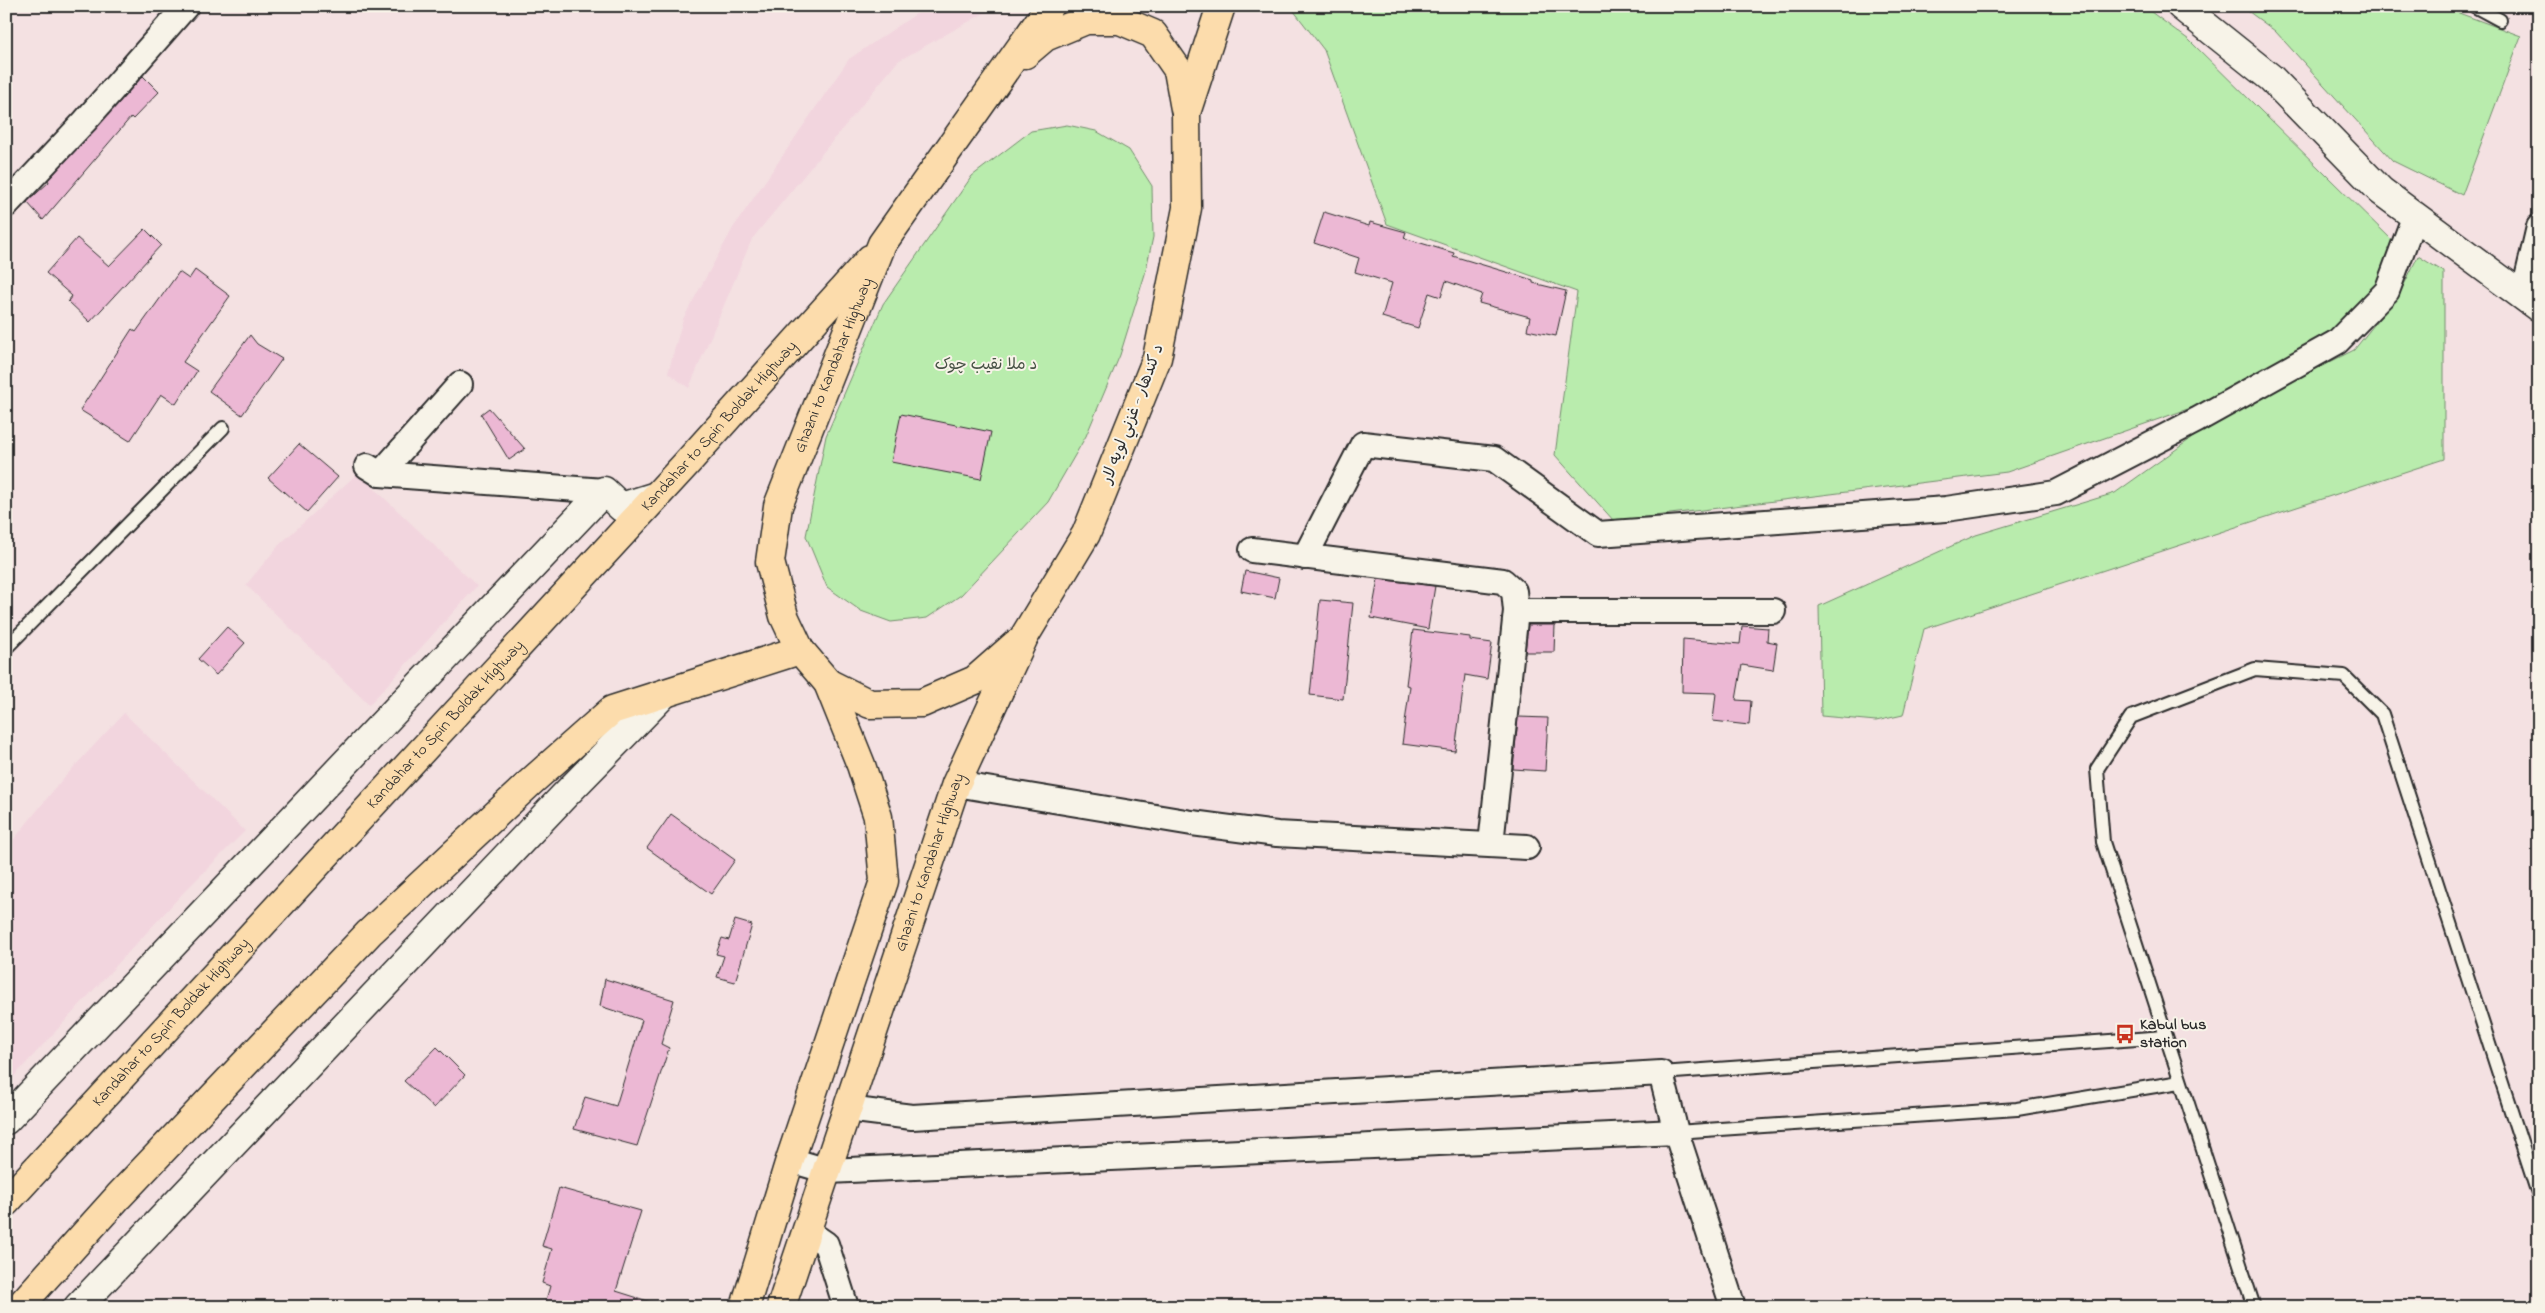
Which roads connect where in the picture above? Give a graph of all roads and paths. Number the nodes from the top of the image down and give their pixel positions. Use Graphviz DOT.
graph roads {
  1 [pos="186,6"];
  2 [pos="1050,6"];
  3 [pos="1221,6"];
  4 [pos="2181,6"];
  5 [pos="2474,6"];
  6 [pos="2500,20"];
  7 [pos="1006,70"];
  8 [pos="1186,113"];
  9 [pos="6,205"];
  10 [pos="2415,215"];
  11 [pos="2539,227"];
  12 [pos="882,244"];
  13 [pos="2531,302"];
  14 [pos="460,384"];
  15 [pos="223,428"];
  16 [pos="604,490"];
  17 [pos="656,496"];
  18 [pos="1252,550"];
  19 [pos="1306,557"];
  20 [pos="1516,611"];
  21 [pos="1773,611"];
  22 [pos="1024,637"];
  23 [pos="6,648"];
  24 [pos="800,650"];
  25 [pos="828,683"];
  26 [pos="664,694"];
  27 [pos="956,784"];
  28 [pos="1491,844"];
  29 [pos="1527,847"];
  30 [pos="2165,1037"];
  31 [pos="1661,1072"];
  32 [pos="2180,1082"];
  33 [pos="847,1109"];
  34 [pos="6,1120"];
  35 [pos="1676,1132"];
  36 [pos="790,1160"];
  37 [pos="828,1171"];
  38 [pos="2539,1197"];
  39 [pos="6,1202"];
  40 [pos="807,1231"];
  41 [pos="19,1307"];
  42 [pos="78,1307"];
  43 [pos="745,1307"];
  44 [pos="781,1307"];
  45 [pos="846,1307"];
  46 [pos="1733,1307"];
  47 [pos="2254,1307"];
  1 -- 9 [label="street"];
  2 -- 7 [label="highway, Ghazni to Kandahar Highway"];
  3 -- 8 [label="highway"];
  4 -- 10 [label="street"];
  5 -- 6 [label="lane"];
  7 -- 8 [label="highway, Ghazni to Kandahar Highway"];
  7 -- 12 [label="highway, Ghazni to Kandahar Highway"];
  8 -- 22 [label="highway, د کندهار - غزني لويه لار"];
  10 -- 13 [label="street"];
  10 -- 19 [label="street"];
  11 -- 13 [label="street"];
  12 -- 17 [label="highway, Kandahar to Spin Boldak Highway"];
  12 -- 24 [label="highway, Ghazni to Kandahar Highway"];
  14 -- 16 [label="street"];
  15 -- 23 [label="lane"];
  16 -- 17 [label="street"];
  16 -- 34 [label="street"];
  17 -- 39 [label="highway, Kandahar to Spin Boldak Highway"];
  18 -- 19 [label="street"];
  19 -- 20 [label="street"];
  20 -- 21 [label="street"];
  20 -- 28 [label="street"];
  22 -- 25 [label="highway, Ghazni to Kandahar Highway"];
  22 -- 27 [label="highway, Ghazni to Kandahar Highway"];
  24 -- 25 [label="highway, Ghazni to Kandahar Highway"];
  24 -- 26 [label="highway"];
  25 -- 36 [label="highway, Ghazni to Kandahar Highway"];
  26 -- 41 [label="highway"];
  26 -- 42 [label="street"];
  27 -- 28 [label="street"];
  27 -- 33 [label="highway, Ghazni to Kandahar Highway"];
  28 -- 29 [label="street"];
  30 -- 31 [label="lane"];
  30 -- 32 [label="lane"];
  30 -- 38 [label="lane"];
  31 -- 33 [label="street"];
  31 -- 35 [label="street"];
  32 -- 35 [label="lane"];
  32 -- 47 [label="lane"];
  33 -- 37 [label="highway, Ghazni to Kandahar Highway"];
  35 -- 37 [label="street"];
  35 -- 46 [label="street"];
  36 -- 37 [label="street"];
  36 -- 43 [label="highway, Ghazni to Kandahar Highway"];
  37 -- 40 [label="highway, Ghazni to Kandahar Highway"];
  40 -- 44 [label="highway, Ghazni to Kandahar Highway"];
  40 -- 45 [label="street"];
}
